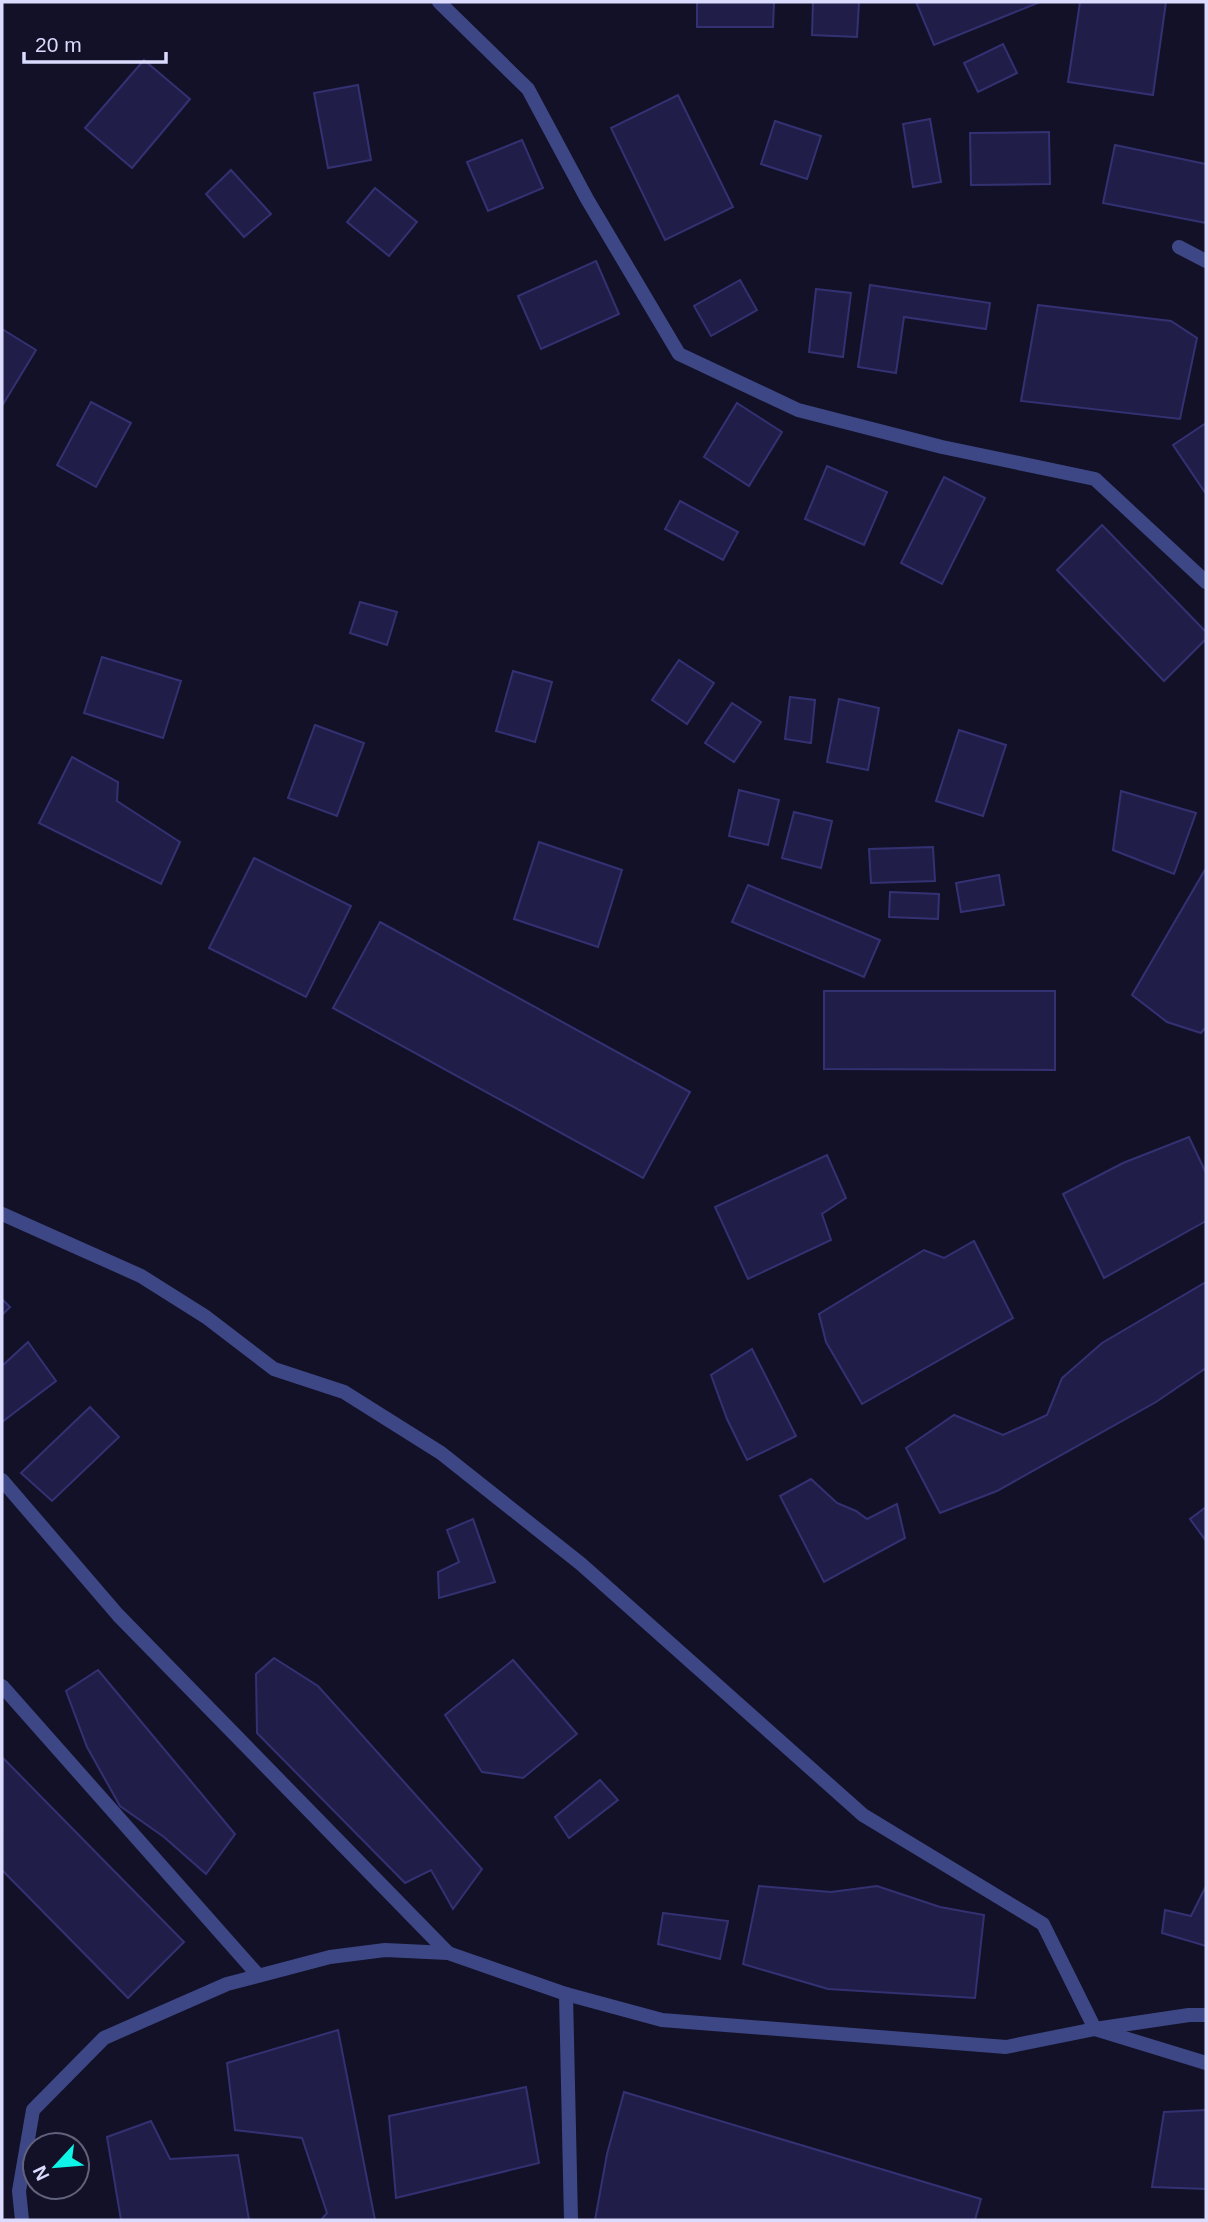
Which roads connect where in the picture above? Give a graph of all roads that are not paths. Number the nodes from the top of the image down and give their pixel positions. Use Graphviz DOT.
graph roads {
  1 [pos="439,2"];
  2 [pos="1180,247"];
  3 [pos="1206,261"];
  4 [pos="1206,582"];
  5 [pos="2,1214"];
  6 [pos="2,1480"];
  7 [pos="2,1686"];
  8 [pos="448,1953"];
  9 [pos="258,1975"];
  10 [pos="566,1994"];
  11 [pos="1206,2015"];
  12 [pos="1095,2029"];
  13 [pos="1206,2063"];
  14 [pos="22,2220"];
  15 [pos="571,2220"];
  1 -- 4 [label="street"];
  2 -- 3 [label="street"];
  5 -- 12 [label="street"];
  6 -- 8 [label="street"];
  7 -- 9 [label="street"];
  8 -- 9 [label="street"];
  8 -- 10 [label="street"];
  9 -- 14 [label="street"];
  10 -- 12 [label="street"];
  10 -- 15 [label="street"];
  11 -- 12 [label="street"];
  12 -- 13 [label="street"];
}
